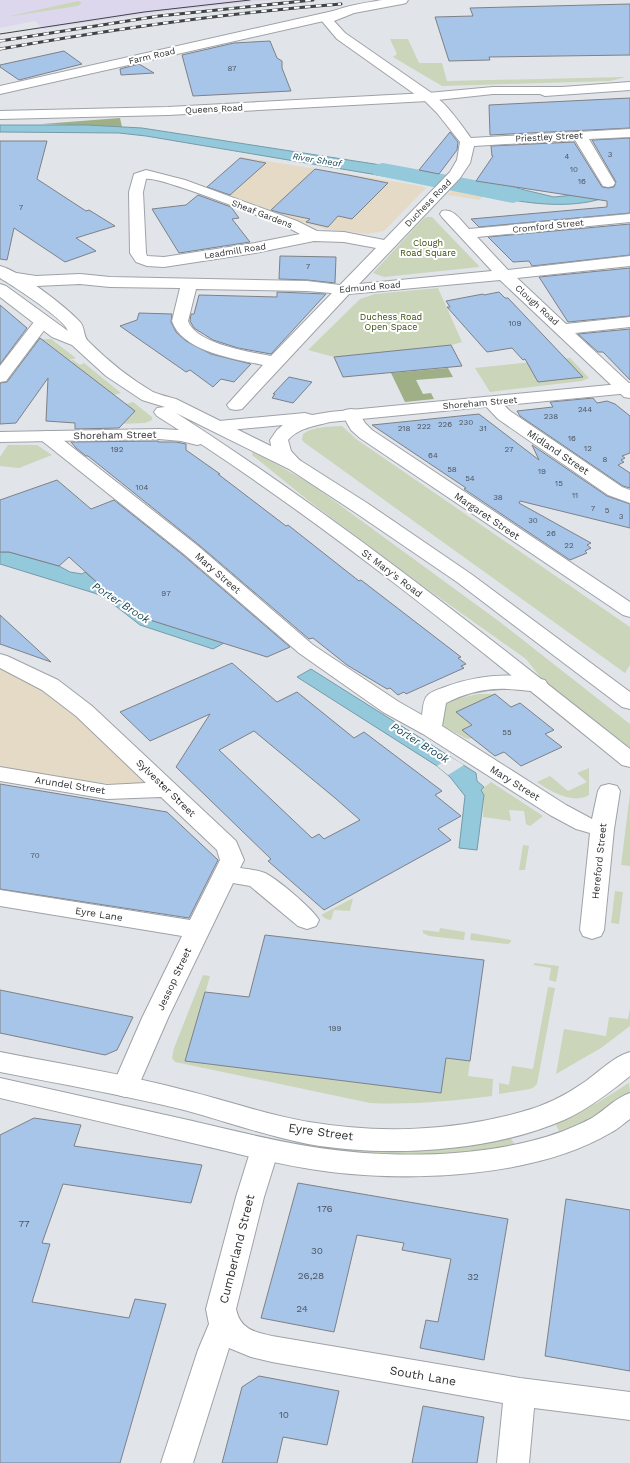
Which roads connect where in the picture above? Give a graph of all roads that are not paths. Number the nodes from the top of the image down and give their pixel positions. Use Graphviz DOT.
graph roads {
  1 [pos="399,0"];
  2 [pos="366,4"];
  3 [pos="342,13"];
  4 [pos="305,21"];
  5 [pos="333,27"];
  6 [pos="630,86"];
  7 [pos="0,90"];
  8 [pos="428,97"];
  9 [pos="0,115"];
  10 [pos="630,133"];
  11 [pos="579,136"];
  12 [pos="467,142"];
  13 [pos="608,183"];
  14 [pos="447,214"];
  15 [pos="630,218"];
  16 [pos="465,234"];
  17 [pos="314,236"];
  18 [pos="387,245"];
  19 [pos="630,261"];
  20 [pos="155,262"];
  21 [pos="503,274"];
  22 [pos="3,279"];
  23 [pos="110,282"];
  24 [pos="189,284"];
  25 [pos="344,290"];
  26 [pos="49,303"];
  27 [pos="43,321"];
  28 [pos="630,322"];
  29 [pos="563,329"];
  30 [pos="78,341"];
  31 [pos="275,362"];
  32 [pos="0,377"];
  33 [pos="628,390"];
  34 [pos="148,396"];
  35 [pos="491,402"];
  36 [pos="236,405"];
  37 [pos="351,414"];
  38 [pos="330,417"];
  39 [pos="219,426"];
  40 [pos="47,436"];
  41 [pos="0,437"];
  42 [pos="225,454"];
  43 [pos="295,465"];
  44 [pos="630,497"];
  45 [pos="630,612"];
  46 [pos="0,660"];
  47 [pos="536,685"];
  48 [pos="436,699"];
  49 [pos="630,702"];
  50 [pos="391,707"];
  51 [pos="431,730"];
  52 [pos="630,760"];
  53 [pos="0,774"];
  54 [pos="165,789"];
  55 [pos="609,791"];
  56 [pos="602,829"];
  57 [pos="225,873"];
  58 [pos="0,898"];
  59 [pos="307,920"];
  60 [pos="197,930"];
  61 [pos="592,930"];
  62 [pos="0,1062"];
  63 [pos="630,1062"];
  64 [pos="125,1087"];
  65 [pos="0,1088"];
  66 [pos="630,1104"];
  67 [pos="302,1131"];
  68 [pos="189,1132"];
  69 [pos="265,1149"];
  70 [pos="224,1324"];
  71 [pos="520,1392"];
  72 [pos="630,1406"];
  73 [pos="177,1463"];
  74 [pos="513,1463"];
  1 -- 2 [label="main road"];
  2 -- 3 [label="main road, Farm Road"];
  2 -- 5 [label="main road"];
  3 -- 4 [label="main road, Farm Road"];
  3 -- 5 [label="main road"];
  4 -- 5 [label="main road, Farm Road"];
  4 -- 7 [label="main road, Farm Road"];
  5 -- 8 [label="main road"];
  6 -- 8 [label="main road, Queens Road"];
  8 -- 9 [label="main road, Queens Road"];
  8 -- 12 [label="main road"];
  10 -- 11 [label="main road, Priestley Street"];
  11 -- 12 [label="main road, Priestley Street"];
  11 -- 13 [label="main road"];
  12 -- 18 [label="main road, Duchess Road"];
  14 -- 16 [label="main road, Clough Road"];
  15 -- 16 [label="main road, Cromford Street"];
  16 -- 21 [label="main road, Clough Road"];
  17 -- 18 [label="main road, Sheaf Gardens"];
  17 -- 20 [label="main road, Leadmill Road"];
  17 -- 20 [label="main road, Sheaf Gardens"];
  18 -- 25 [label="main road, Duchess Road"];
  19 -- 21 [label="main road, Edmund Road"];
  21 -- 25 [label="main road, Edmund Road"];
  21 -- 29 [label="main road, Clough Road"];
  22 -- 23 [label="main road, Edmund Road"];
  22 -- 26 [label="main road, St Mary's Road"];
  22 -- 27 [label="main road, St Mary's Road"];
  23 -- 24 [label="main road, Edmund Road"];
  23 -- 26 [label="main road, Edmund Road"];
  24 -- 25 [label="main road, Edmund Road"];
  24 -- 31 [label="main road"];
  25 -- 31 [label="main road, Duchess Road"];
  26 -- 30 [label="main road, St Mary's Road"];
  27 -- 30 [label="main road, St Mary's Road"];
  27 -- 32 [label="main road"];
  28 -- 29 [label="main road"];
  29 -- 33 [label="main road, Clough Road"];
  30 -- 34 [label="main road, St Mary's Road"];
  31 -- 36 [label="main road, Duchess Road"];
  33 -- 35 [label="main road, Shoreham Street"];
  34 -- 39 [label="main road, St Mary's Road"];
  34 -- 42 [label="main road, St Mary's Road"];
  35 -- 37 [label="main road, Shoreham Street"];
  35 -- 44 [label="main road, Midland Street"];
  37 -- 38 [label="main road, Shoreham Street"];
  37 -- 45 [label="main road, Margaret Street"];
  38 -- 39 [label="main road, Shoreham Street"];
  38 -- 43 [label="main road, Shoreham Street"];
  39 -- 42 [label="main road"];
  39 -- 43 [label="main road, St Mary's Road"];
  40 -- 41 [label="main road, Shoreham Street"];
  40 -- 42 [label="main road, Shoreham Street"];
  40 -- 50 [label="main road, Mary Street"];
  42 -- 47 [label="main road, St Mary's Road"];
  43 -- 49 [label="main road, St Mary's Road"];
  46 -- 54 [label="main road, Sylvester Street"];
  47 -- 48 [label="main road"];
  47 -- 52 [label="main road, St Mary's Road"];
  48 -- 50 [label="main road"];
  48 -- 51 [label="main road"];
  50 -- 51 [label="main road, Mary Street"];
  51 -- 56 [label="main road, Mary Street"];
  53 -- 54 [label="main road, Arundel Street"];
  54 -- 57 [label="main road, Sylvester Street"];
  55 -- 56 [label="main road, Hereford Street"];
  56 -- 61 [label="main road, Hereford Street"];
  57 -- 59 [label="main road"];
  57 -- 60 [label="main road, Jessop Street"];
  58 -- 60 [label="main road, Eyre Lane"];
  60 -- 64 [label="main road, Jessop Street"];
  62 -- 64 [label="main road, Eyre Street"];
  63 -- 67 [label="main road, Eyre Street"];
  64 -- 67 [label="main road, Eyre Street"];
  64 -- 68 [label="main road"];
  65 -- 68 [label="main road"];
  66 -- 69 [label="main road"];
  67 -- 69 [label="main road"];
  68 -- 69 [label="main road"];
  69 -- 70 [label="main road, Cumberland Street"];
  70 -- 71 [label="main road, South Lane"];
  70 -- 73 [label="main road, Cumberland Street"];
  71 -- 72 [label="main road, South Lane"];
  71 -- 74 [label="main road"];
}
